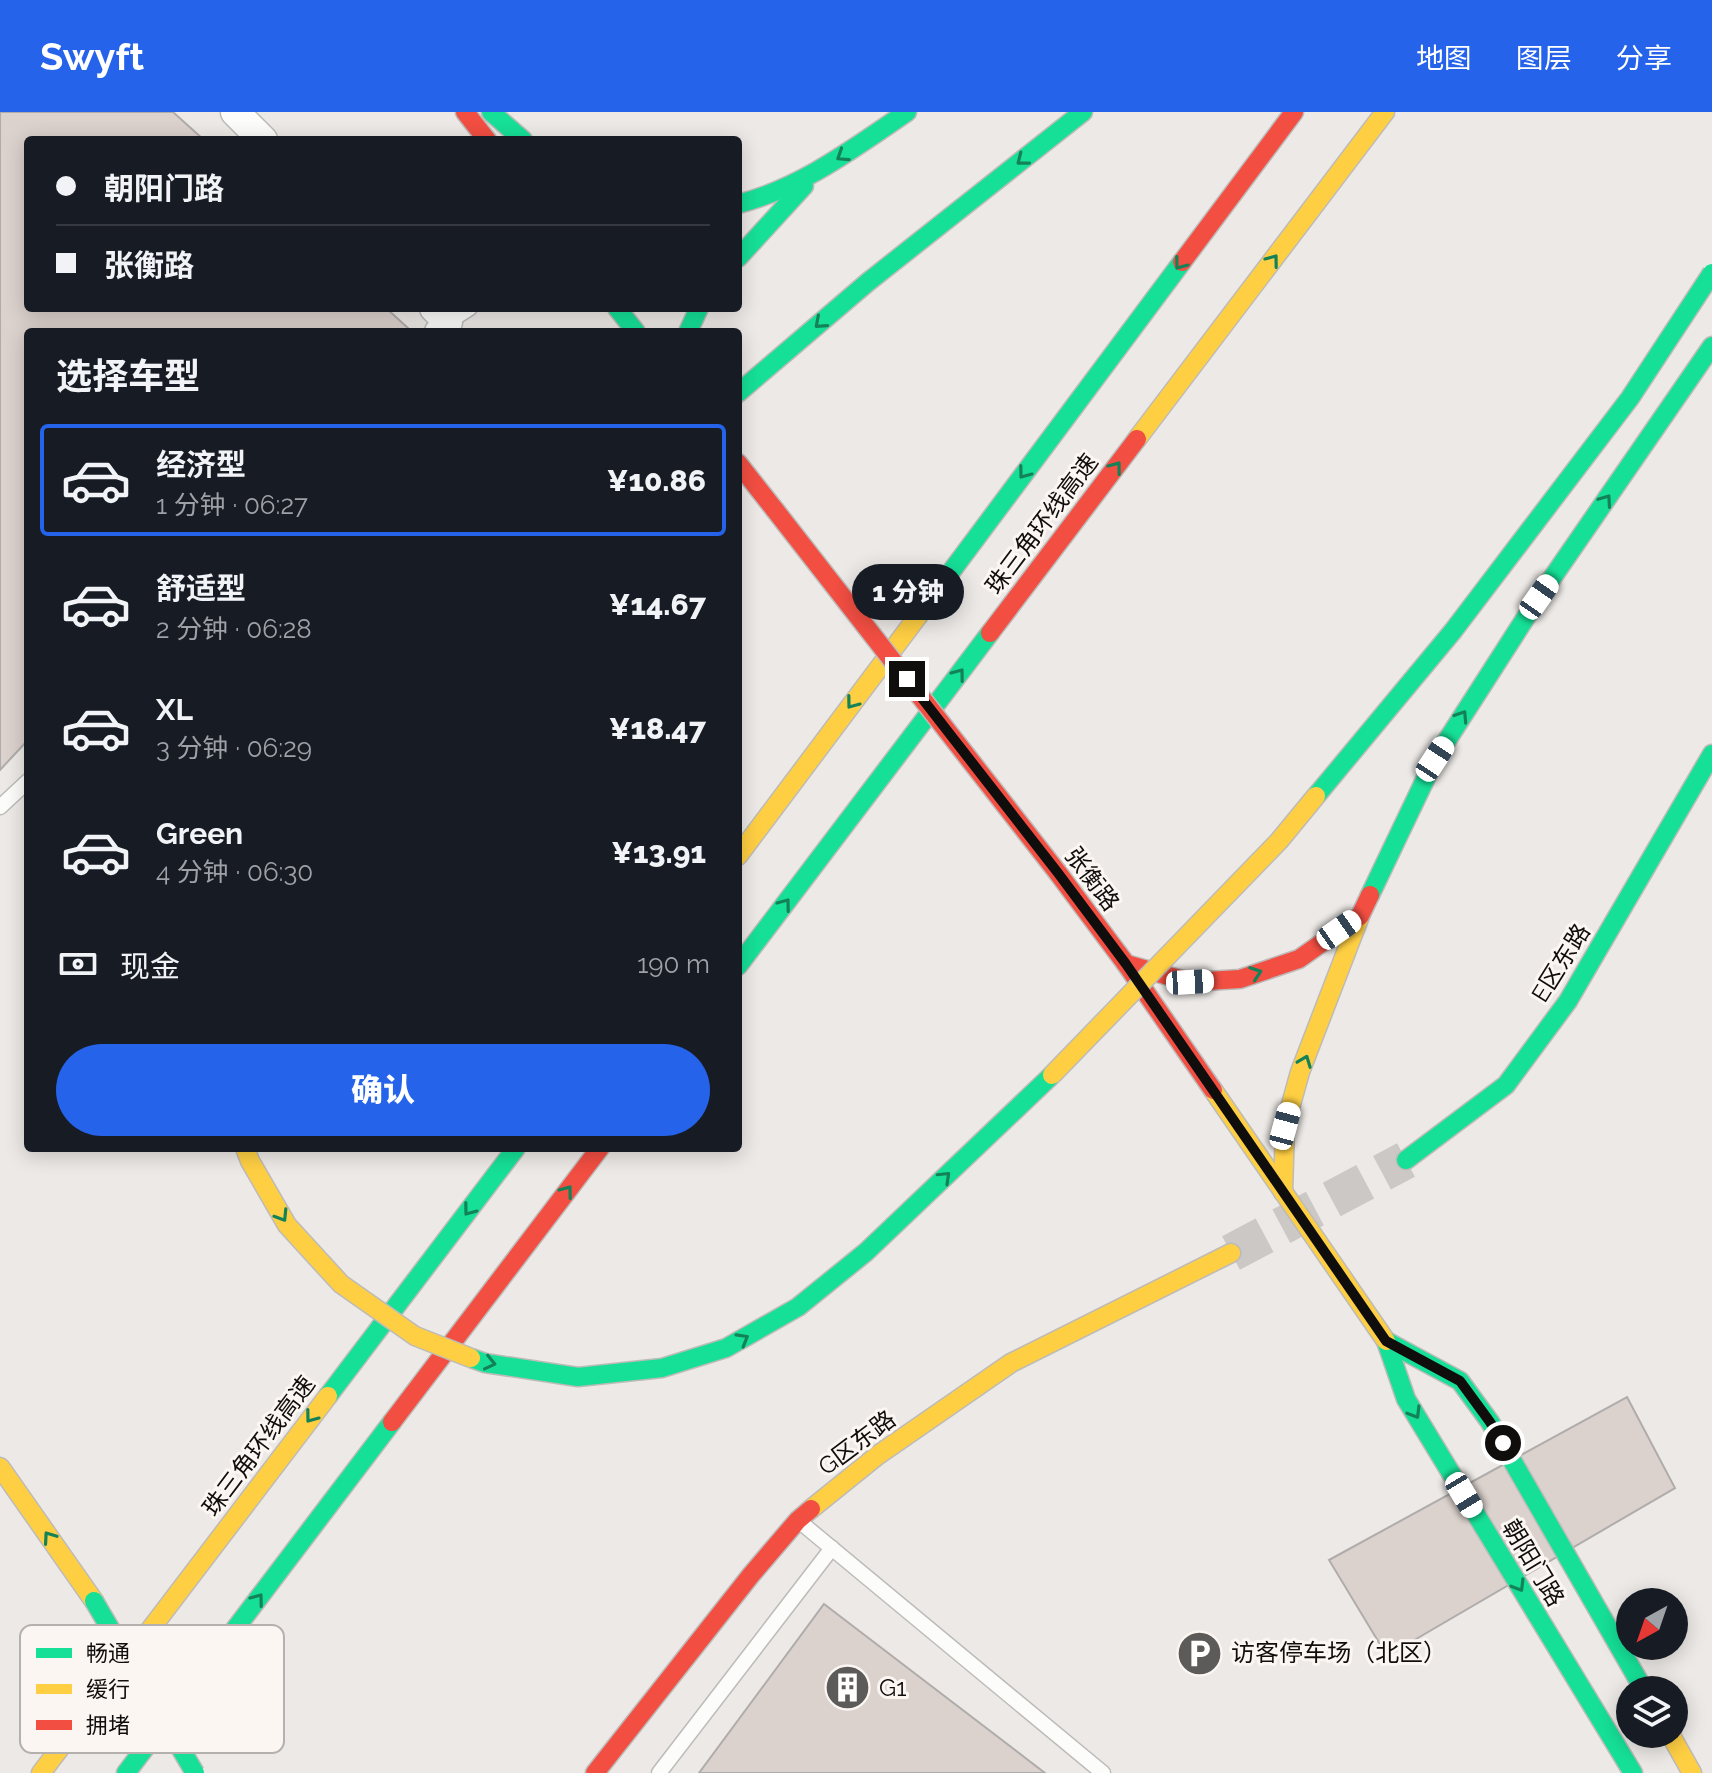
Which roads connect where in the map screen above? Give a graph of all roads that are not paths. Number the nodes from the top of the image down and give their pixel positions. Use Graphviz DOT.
graph roads {
  1 [pos="235,112"];
  2 [pos="465,112"];
  3 [pos="491,112"];
  4 [pos="907,112"];
  5 [pos="1083,112"];
  6 [pos="1294,112"];
  7 [pos="1385,112"];
  8 [pos="259,136"];
  9 [pos="484,136"];
  10 [pos="518,136"];
  11 [pos="816,173"];
  12 [pos="742,203"];
  13 [pos="742,254"];
  14 [pos="1712,273"];
  15 [pos="620,312"];
  16 [pos="633,328"];
  17 [pos="1712,346"];
  18 [pos="742,390"];
  19 [pos="742,468"];
  20 [pos="1710,763"];
  21 [pos="24,785"];
  22 [pos="0,807"];
  23 [pos="742,851"];
  24 [pos="1360,916"];
  25 [pos="742,961"];
  26 [pos="1126,964"];
  27 [pos="247,1152"];
  28 [pos="513,1152"];
  29 [pos="597,1152"];
  30 [pos="1406,1160"];
  31 [pos="1283,1192"];
  32 [pos="1231,1253"];
  33 [pos="1386,1341"];
  34 [pos="0,1467"];
  35 [pos="798,1520"];
  36 [pos="832,1548"];
  37 [pos="108,1625"];
  38 [pos="153,1625"];
  39 [pos="238,1625"];
  40 [pos="1636,1676"];
  41 [pos="1678,1748"];
  42 [pos="56,1753"];
  43 [pos="141,1753"];
  44 [pos="183,1753"];
  45 [pos="1712,1767"];
  46 [pos="41,1773"];
  47 [pos="126,1773"];
  48 [pos="195,1773"];
  49 [pos="595,1773"];
  50 [pos="659,1773"];
  51 [pos="1103,1773"];
  52 [pos="1633,1773"];
  53 [pos="1692,1773"];
  54 [pos="1700,1773"];
  1 -- 8 [label="street"];
  2 -- 9 [label="main road"];
  3 -- 10 [label="main road"];
  4 -- 11 [label="main road, one-way"];
  5 -- 18 [label="main road, one-way"];
  6 -- 23 [label="main road, 珠三角环线高速, one-way"];
  25 -- 7 [label="main road, 珠三角环线高速, one-way"];
  11 -- 12 [label="main road"];
  11 -- 13 [label="main road"];
  27 -- 14 [label="main road, one-way, bridge"];
  15 -- 16 [label="main road"];
  24 -- 17 [label="main road, one-way"];
  19 -- 26 [label="main road, 张衡路, bridge"];
  20 -- 30 [label="main road, E区东路"];
  21 -- 22 [label="lane"];
  26 -- 24 [label="main road, one-way"];
  31 -- 24 [label="main road, one-way"];
  26 -- 31 [label="main road, 张衡路"];
  28 -- 38 [label="main road, 珠三角环线高速, one-way"];
  39 -- 29 [label="main road, one-way"];
  31 -- 33 [label="main road, 张衡路"];
  32 -- 35 [label="main road, G区东路"];
  33 -- 40 [label="main road, 朝阳门路"];
  33 -- 52 [label="main road, 朝阳门路, one-way"];
  37 -- 34 [label="main road, one-way, bridge"];
  35 -- 36 [label="lane"];
  35 -- 49 [label="main road, G区东路"];
  36 -- 50 [label="lane"];
  36 -- 51 [label="lane"];
  41 -- 53 [label="main road"];
  42 -- 46 [label="main road, 珠三角环线高速, one-way"];
  47 -- 43 [label="main road, one-way"];
  48 -- 44 [label="main road, one-way, bridge"];
  45 -- 54 [label="street"];
}
